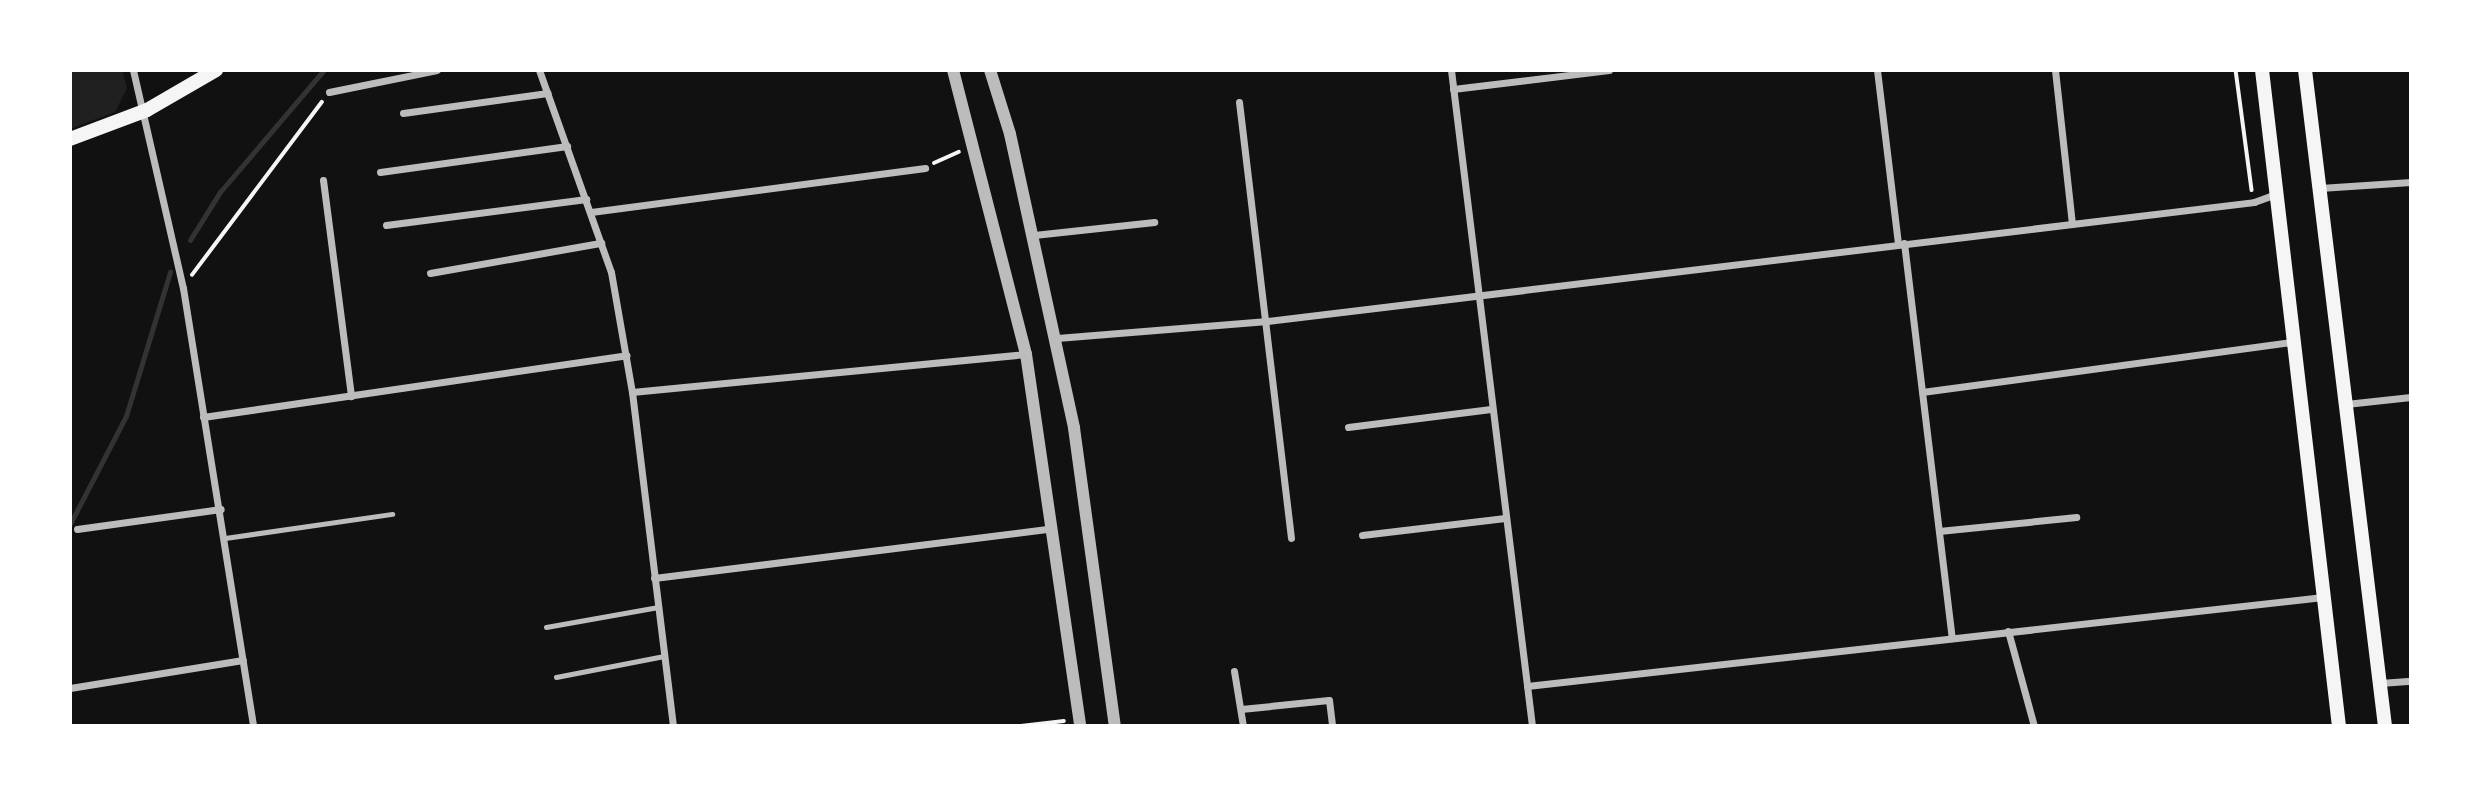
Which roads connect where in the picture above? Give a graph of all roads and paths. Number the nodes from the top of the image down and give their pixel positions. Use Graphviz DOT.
graph roads {
  1 [pos="133,70"];
  2 [pos="216,70"];
  3 [pos="437,70"];
  4 [pos="539,70"];
  5 [pos="953,70"];
  6 [pos="990,70"];
  7 [pos="1451,70"];
  8 [pos="1609,70"];
  9 [pos="1877,70"];
  10 [pos="2055,70"];
  11 [pos="2236,70"];
  12 [pos="2262,70"];
  13 [pos="2305,70"];
  14 [pos="1453,89"];
  15 [pos="329,92"];
  16 [pos="548,93"];
  17 [pos="1239,102"];
  18 [pos="147,110"];
  19 [pos="403,113"];
  20 [pos="70,139"];
  21 [pos="976,143"];
  22 [pos="567,146"];
  23 [pos="925,168"];
  24 [pos="380,172"];
  25 [pos="323,180"];
  26 [pos="2411,182"];
  27 [pos="2320,188"];
  28 [pos="2276,194"];
  29 [pos="586,199"];
  30 [pos="2254,202"];
  31 [pos="591,212"];
  32 [pos="1154,222"];
  33 [pos="2073,223"];
  34 [pos="386,225"];
  35 [pos="1034,234"];
  36 [pos="601,243"];
  37 [pos="1901,243"];
  38 [pos="430,272"];
  39 [pos="183,288"];
  40 [pos="1476,295"];
  41 [pos="1268,321"];
  42 [pos="1057,338"];
  43 [pos="2294,342"];
  44 [pos="1026,354"];
  45 [pos="626,355"];
  46 [pos="1922,392"];
  47 [pos="632,393"];
  48 [pos="351,396"];
  49 [pos="2411,397"];
  50 [pos="2346,404"];
  51 [pos="1491,409"];
  52 [pos="203,417"];
  53 [pos="1348,426"];
  54 [pos="221,509"];
  55 [pos="392,514"];
  56 [pos="2076,517"];
  57 [pos="1505,518"];
  58 [pos="1056,527"];
  59 [pos="78,529"];
  60 [pos="1939,531"];
  61 [pos="1362,535"];
  62 [pos="225,538"];
  63 [pos="1291,538"];
  64 [pos="654,579"];
  65 [pos="2323,597"];
  66 [pos="658,607"];
  67 [pos="547,627"];
  68 [pos="2008,631"];
  69 [pos="1952,638"];
  70 [pos="664,656"];
  71 [pos="243,660"];
  72 [pos="1234,671"];
  73 [pos="556,677"];
  74 [pos="2411,681"];
  75 [pos="2380,683"];
  76 [pos="1527,686"];
  77 [pos="70,688"];
  78 [pos="1241,709"];
  79 [pos="1080,722"];
  80 [pos="253,726"];
  81 [pos="673,726"];
  82 [pos="1021,726"];
  83 [pos="1115,726"];
  84 [pos="1243,726"];
  85 [pos="1332,726"];
  86 [pos="1532,726"];
  87 [pos="2034,726"];
  88 [pos="2339,726"];
  89 [pos="2385,726"];
  1 -- 18 [label="street"];
  2 -- 18 [label="main road"];
  3 -- 15 [label="street"];
  4 -- 16 [label="street"];
  5 -- 21 [label="street"];
  6 -- 35 [label="street"];
  7 -- 14 [label="street"];
  8 -- 14 [label="street"];
  9 -- 37 [label="street"];
  10 -- 33 [label="street"];
  11 -- 30 [label="path"];
  12 -- 28 [label="main road"];
  13 -- 27 [label="main road"];
  14 -- 40 [label="street"];
  15 -- 39 [label="path"];
  16 -- 19 [label="street"];
  16 -- 22 [label="street"];
  17 -- 41 [label="street"];
  18 -- 20 [label="main road"];
  18 -- 39 [label="street"];
  21 -- 23 [label="path"];
  21 -- 44 [label="street"];
  22 -- 24 [label="street"];
  22 -- 29 [label="street"];
  23 -- 31 [label="street"];
  25 -- 48 [label="street"];
  26 -- 27 [label="street"];
  27 -- 50 [label="main road"];
  28 -- 30 [label="street"];
  28 -- 43 [label="main road"];
  29 -- 31 [label="street"];
  29 -- 34 [label="street"];
  30 -- 33 [label="street"];
  31 -- 36 [label="street"];
  32 -- 35 [label="street"];
  33 -- 37 [label="street"];
  35 -- 42 [label="street"];
  36 -- 38 [label="street"];
  36 -- 45 [label="street"];
  37 -- 40 [label="street"];
  37 -- 46 [label="street"];
  39 -- 52 [label="street"];
  40 -- 41 [label="street"];
  40 -- 51 [label="street"];
  41 -- 42 [label="street"];
  41 -- 63 [label="street"];
  42 -- 83 [label="street"];
  43 -- 46 [label="street"];
  43 -- 65 [label="main road"];
  44 -- 47 [label="street"];
  44 -- 58 [label="street"];
  45 -- 47 [label="street"];
  45 -- 48 [label="street"];
  46 -- 60 [label="street"];
  47 -- 64 [label="street"];
  48 -- 52 [label="street"];
  49 -- 50 [label="street"];
  50 -- 75 [label="main road"];
  51 -- 53 [label="street"];
  51 -- 57 [label="street"];
  52 -- 54 [label="street"];
  54 -- 59 [label="street"];
  54 -- 62 [label="street"];
  55 -- 62 [label="lane"];
  56 -- 60 [label="street"];
  57 -- 61 [label="street"];
  57 -- 76 [label="street"];
  58 -- 64 [label="street"];
  58 -- 79 [label="street"];
  60 -- 69 [label="street"];
  62 -- 71 [label="street"];
  64 -- 66 [label="street"];
  65 -- 68 [label="street"];
  65 -- 88 [label="main road"];
  66 -- 67 [label="lane"];
  66 -- 70 [label="street"];
  68 -- 69 [label="street"];
  68 -- 87 [label="street"];
  69 -- 76 [label="street"];
  70 -- 73 [label="lane"];
  70 -- 81 [label="street"];
  71 -- 77 [label="street"];
  71 -- 80 [label="street"];
  72 -- 78 [label="street"];
  74 -- 75 [label="street"];
  75 -- 89 [label="main road"];
  76 -- 86 [label="street"];
  78 -- 84 [label="street"];
  78 -- 85 [label="street"];
  79 -- 82 [label="path"];
}
